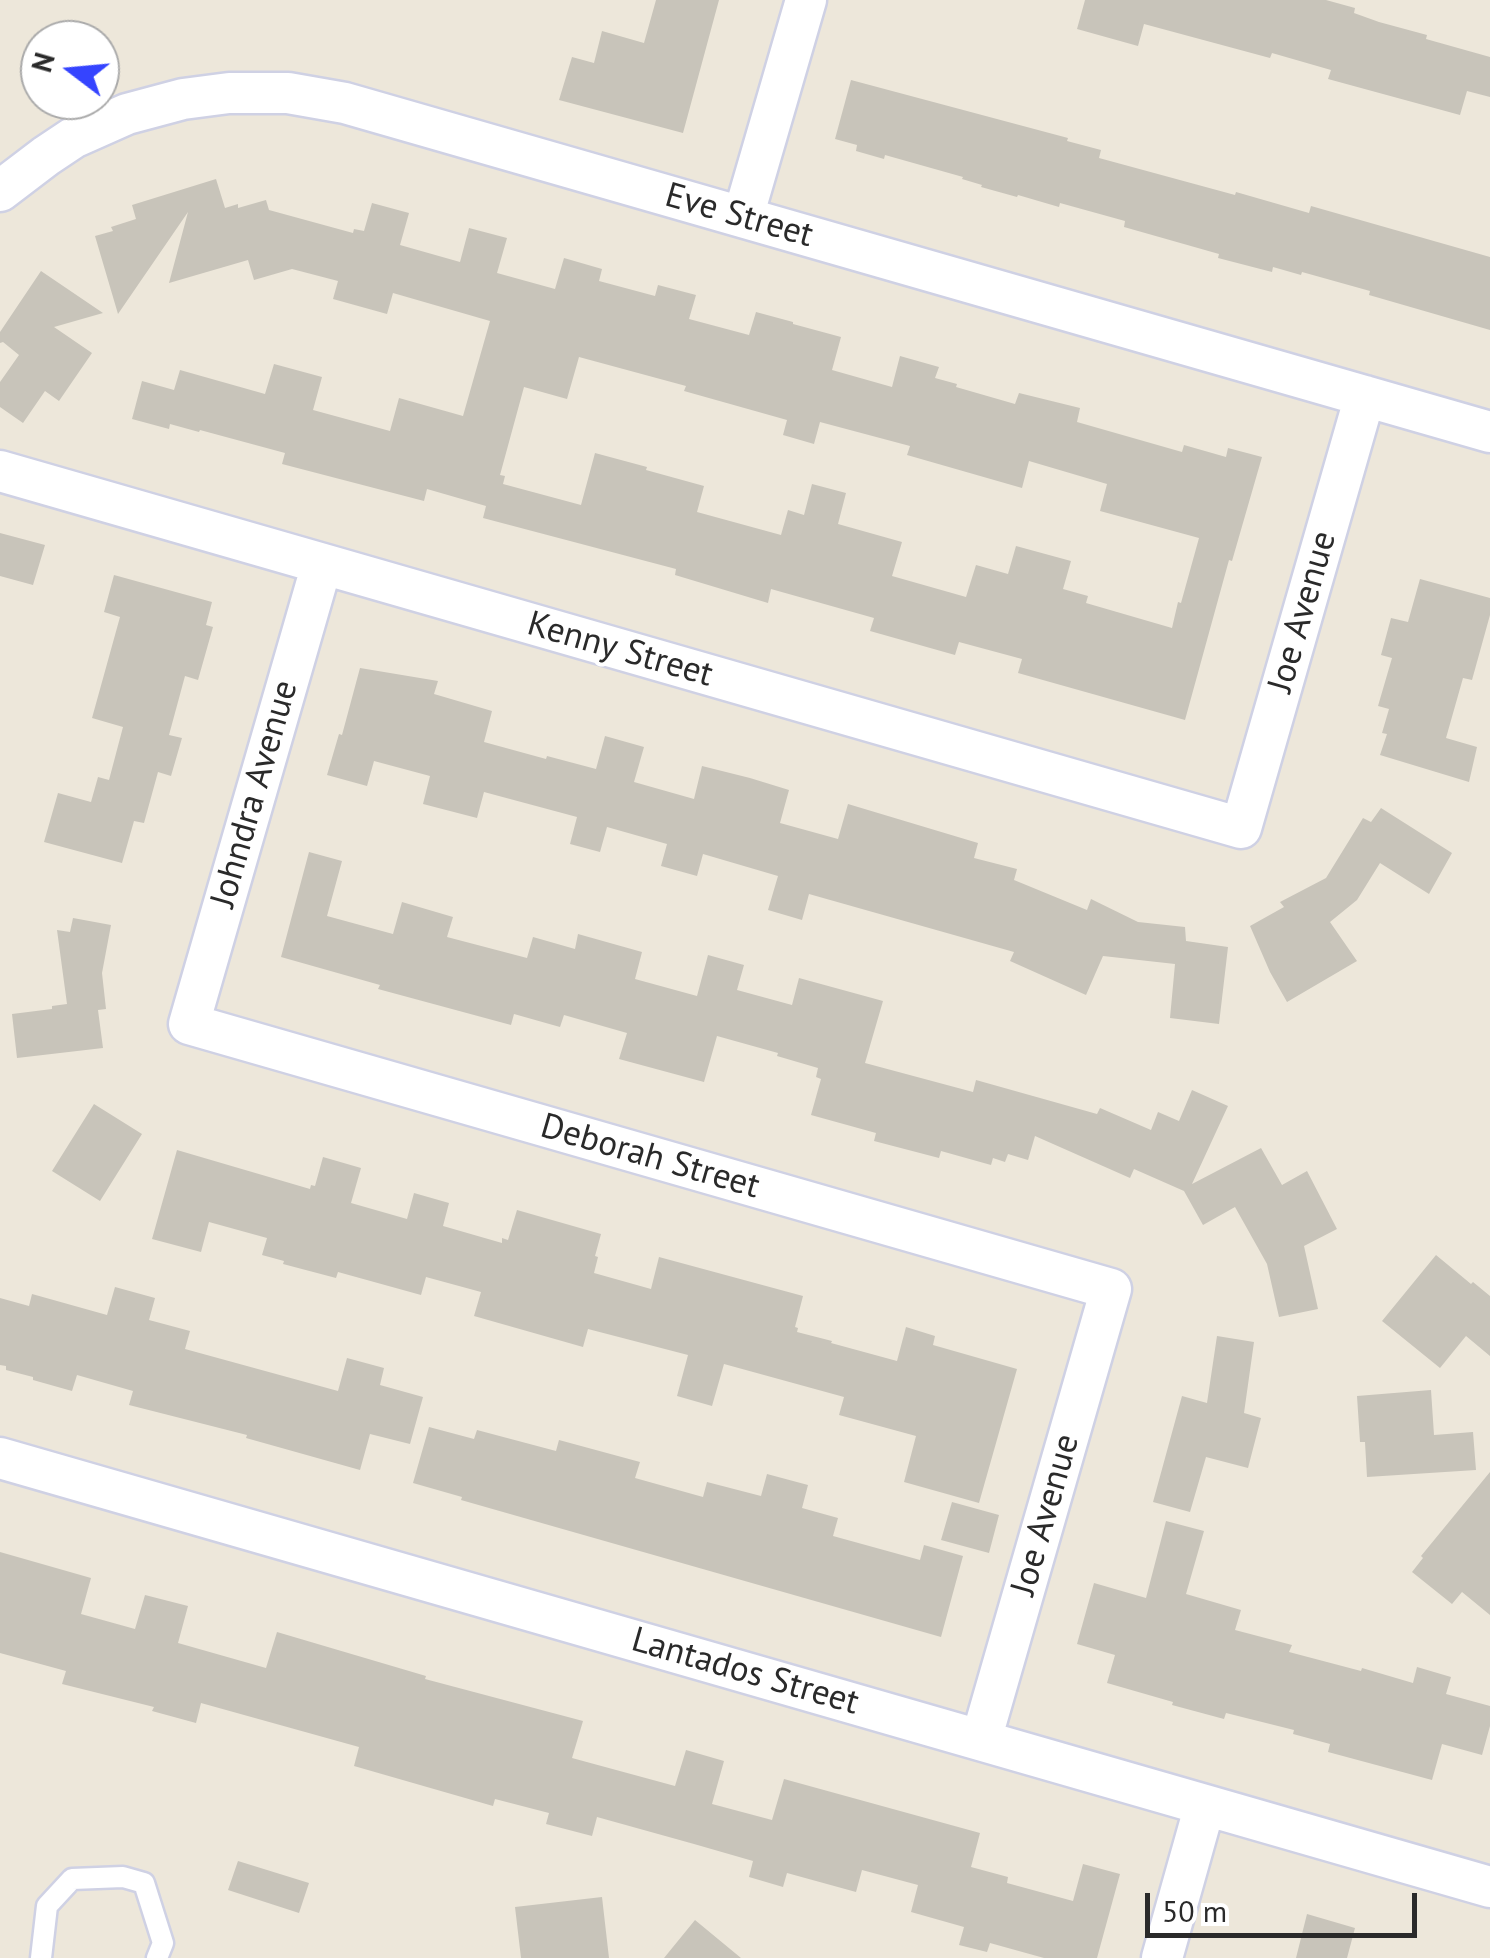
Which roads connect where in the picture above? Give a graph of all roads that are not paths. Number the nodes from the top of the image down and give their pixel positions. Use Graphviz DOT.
graph roads {
  1 [pos="806,0"];
  2 [pos="0,191"];
  3 [pos="744,217"];
  4 [pos="1366,396"];
  5 [pos="1490,432"];
  6 [pos="0,471"];
  7 [pos="322,564"];
  8 [pos="1241,828"];
  9 [pos="189,1024"];
  10 [pos="1111,1289"];
  11 [pos="0,1458"];
  12 [pos="981,1740"];
  13 [pos="1205,1805"];
  14 [pos="1490,1887"];
  15 [pos="41,1958"];
  16 [pos="157,1958"];
  17 [pos="1162,1958"];
  1 -- 3 [label="street"];
  2 -- 3 [label="street, Eve Street"];
  3 -- 4 [label="street, Eve Street"];
  4 -- 5 [label="street, Eve Street"];
  4 -- 8 [label="street, Joe Avenue"];
  6 -- 7 [label="street, Kenny Street"];
  7 -- 8 [label="street, Kenny Street"];
  7 -- 9 [label="street, Johndra Avenue"];
  9 -- 10 [label="street, Deborah Street"];
  10 -- 12 [label="street, Joe Avenue"];
  11 -- 12 [label="street, Lantados Street"];
  12 -- 13 [label="street, Lantados Street"];
  13 -- 14 [label="street, Lantados Street"];
  13 -- 17 [label="street"];
  15 -- 16 [label="lane"];
}
